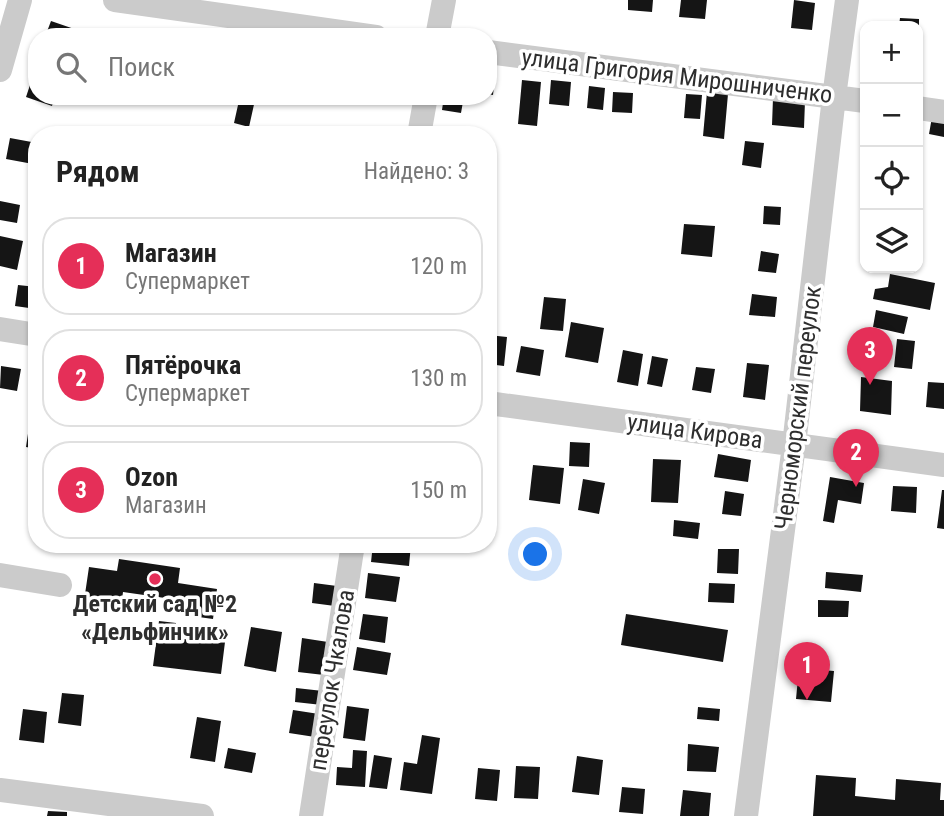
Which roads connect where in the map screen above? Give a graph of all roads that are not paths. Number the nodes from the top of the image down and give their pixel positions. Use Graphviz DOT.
graph roads {
  1 [pos="20,0"];
  2 [pos="115,0"];
  3 [pos="444,0"];
  4 [pos="847,0"];
  5 [pos="313,28"];
  6 [pos="439,28"];
  7 [pos="497,53"];
  8 [pos="0,69"];
  9 [pos="834,97"];
  10 [pos="860,100"];
  11 [pos="424,105"];
  12 [pos="923,109"];
  13 [pos="944,112"];
  14 [pos="421,126"];
  15 [pos="0,329"];
  16 [pos="28,334"];
  17 [pos="497,404"];
  18 [pos="794,444"];
  19 [pos="944,465"];
  20 [pos="352,553"];
  21 [pos="0,575"];
  22 [pos="60,585"];
  23 [pos="0,790"];
  24 [pos="202,816"];
  25 [pos="311,816"];
  26 [pos="746,816"];
  1 -- 8 [label="street"];
  2 -- 5 [label="street"];
  3 -- 6 [label="street"];
  4 -- 9 [label="street, Черноморский переулок"];
  7 -- 9 [label="street, улица Григория Мирошниченко"];
  9 -- 10 [label="street, улица Григория Мирошниченко"];
  9 -- 18 [label="street, Черноморский переулок"];
  11 -- 14 [label="street"];
  12 -- 13 [label="street"];
  15 -- 16 [label="street"];
  17 -- 18 [label="street, улица Кирова"];
  18 -- 19 [label="street, улица Кирова"];
  18 -- 26 [label="street, Черноморский переулок"];
  20 -- 25 [label="street, переулок Чкалова"];
  21 -- 22 [label="street"];
  23 -- 24 [label="street"];
}
